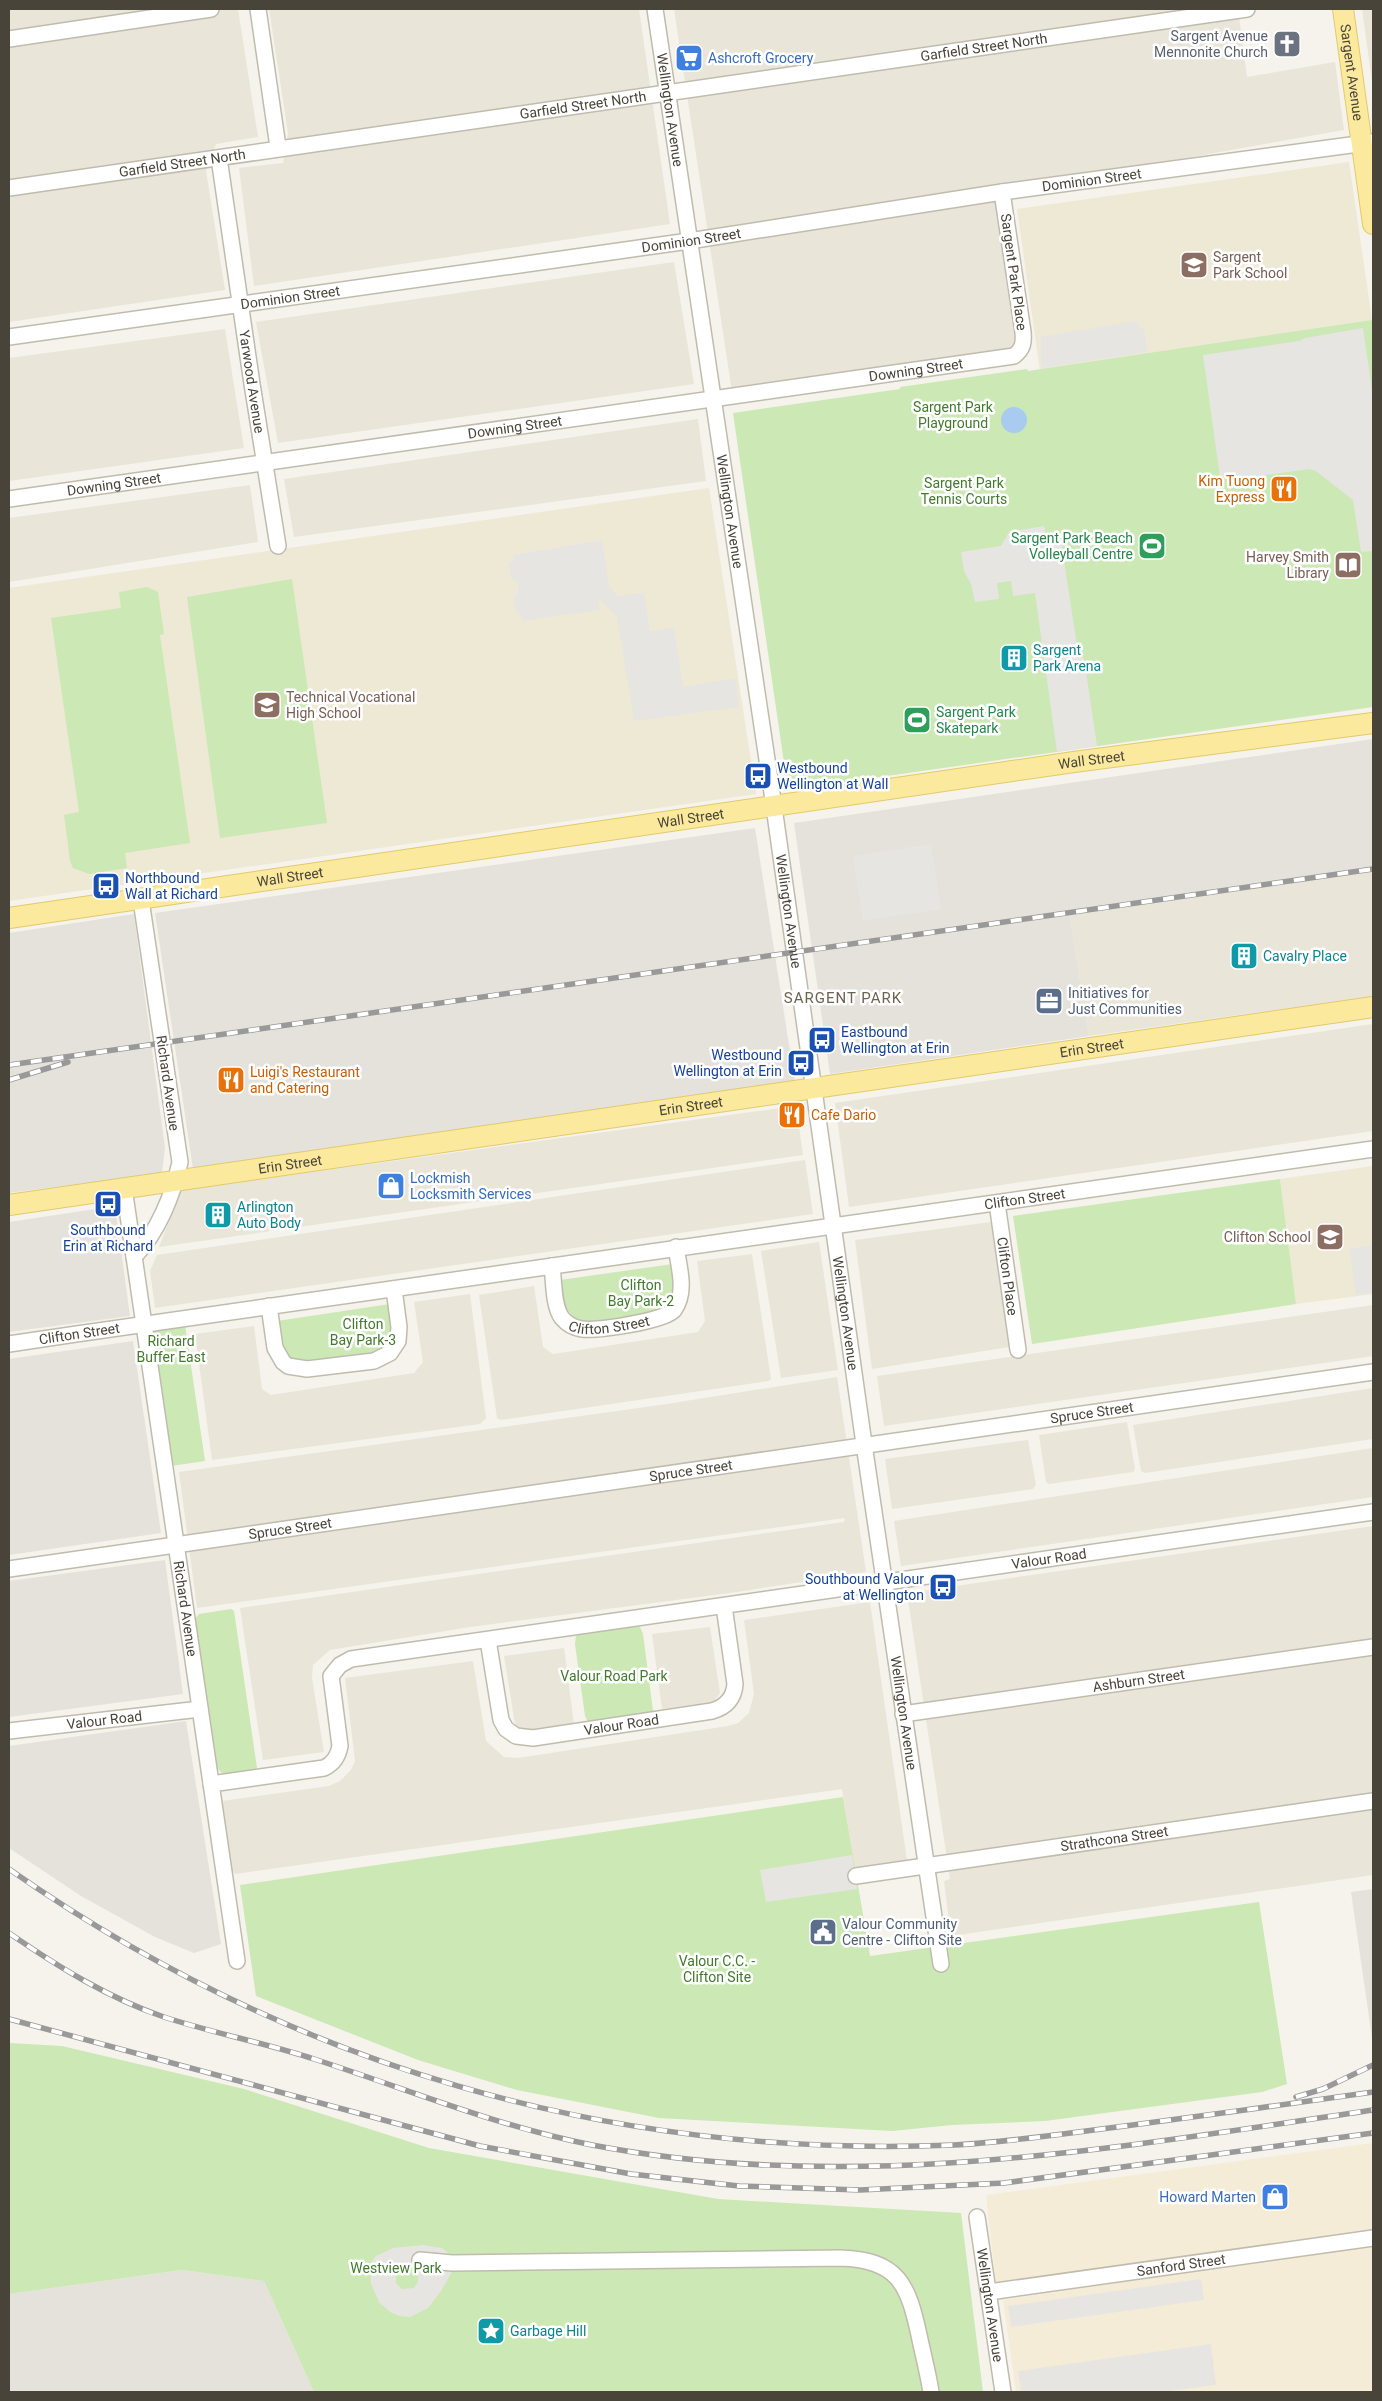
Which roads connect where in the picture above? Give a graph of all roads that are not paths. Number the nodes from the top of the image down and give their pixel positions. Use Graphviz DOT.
graph roads {
  1 [pos="211,9"];
  2 [pos="258,9"];
  3 [pos="655,9"];
  4 [pos="1247,9"];
  5 [pos="1343,9"];
  6 [pos="9,39"];
  7 [pos="668,92"];
  8 [pos="1368,142"];
  9 [pos="278,147"];
  10 [pos="219,158"];
  11 [pos="9,188"];
  12 [pos="1002,192"];
  13 [pos="1373,224"];
  14 [pos="690,240"];
  15 [pos="240,304"];
  16 [pos="9,337"];
  17 [pos="1020,351"];
  18 [pos="713,399"];
  19 [pos="264,462"];
  20 [pos="9,499"];
  21 [pos="278,546"];
  22 [pos="1373,723"];
  23 [pos="774,807"];
  24 [pos="141,900"];
  25 [pos="9,918"];
  26 [pos="1373,1007"];
  27 [pos="813,1089"];
  28 [pos="1373,1149"];
  29 [pos="176,1181"];
  30 [pos="124,1188"];
  31 [pos="997,1203"];
  32 [pos="9,1205"];
  33 [pos="832,1224"];
  34 [pos="676,1247"];
  35 [pos="134,1257"];
  36 [pos="552,1266"];
  37 [pos="394,1289"];
  38 [pos="270,1306"];
  39 [pos="144,1324"];
  40 [pos="9,1344"];
  41 [pos="1018,1350"];
  42 [pos="1373,1372"];
  43 [pos="864,1446"];
  44 [pos="1373,1512"];
  45 [pos="176,1543"];
  46 [pos="9,1569"];
  47 [pos="884,1583"];
  48 [pos="724,1606"];
  49 [pos="488,1640"];
  50 [pos="1373,1647"];
  51 [pos="200,1708"];
  52 [pos="903,1714"];
  53 [pos="9,1731"];
  54 [pos="211,1784"];
  55 [pos="1373,1801"];
  56 [pos="926,1866"];
  57 [pos="856,1876"];
  58 [pos="236,1961"];
  59 [pos="941,1964"];
  60 [pos="977,2218"];
  61 [pos="1373,2238"];
  62 [pos="420,2260"];
  63 [pos="989,2292"];
  64 [pos="931,2392"];
  65 [pos="1003,2392"];
  1 -- 6 [label="street"];
  2 -- 9 [label="street"];
  3 -- 7 [label="street, Wellington Avenue"];
  4 -- 7 [label="street, Garfield Street North"];
  5 -- 8 [label="main road, Sargent Avenue"];
  7 -- 9 [label="street, Garfield Street North"];
  7 -- 14 [label="street, Wellington Avenue"];
  8 -- 12 [label="street, Dominion Street"];
  8 -- 13 [label="main road, Sargent Avenue"];
  9 -- 10 [label="street, Garfield Street North"];
  10 -- 11 [label="street, Garfield Street North"];
  10 -- 15 [label="street, Yarwood Avenue"];
  12 -- 14 [label="street, Dominion Street"];
  12 -- 17 [label="street, Sargent Park Place"];
  14 -- 15 [label="street, Dominion Street"];
  14 -- 18 [label="street, Wellington Avenue"];
  15 -- 16 [label="street, Dominion Street"];
  15 -- 19 [label="street, Yarwood Avenue"];
  17 -- 18 [label="street, Downing Street"];
  18 -- 19 [label="street, Downing Street"];
  18 -- 23 [label="street, Wellington Avenue"];
  19 -- 20 [label="street, Downing Street"];
  19 -- 21 [label="street, Yarwood Avenue"];
  22 -- 23 [label="main road, Wall Street"];
  23 -- 24 [label="main road, Wall Street"];
  23 -- 27 [label="street, Wellington Avenue"];
  24 -- 25 [label="main road, Wall Street"];
  24 -- 29 [label="street, Richard Avenue"];
  26 -- 27 [label="main road, Erin Street"];
  27 -- 29 [label="main road, Erin Street"];
  27 -- 33 [label="street, Wellington Avenue"];
  28 -- 31 [label="street, Clifton Street"];
  29 -- 30 [label="main road, Erin Street"];
  29 -- 35 [label="street, Richard Avenue"];
  30 -- 32 [label="main road, Erin Street"];
  30 -- 35 [label="street, Richard Avenue"];
  31 -- 33 [label="street, Clifton Street"];
  31 -- 41 [label="street, Clifton Place"];
  33 -- 34 [label="street, Clifton Street"];
  33 -- 43 [label="street, Wellington Avenue"];
  34 -- 36 [label="street, Clifton Street"];
  34 -- 36 [label="street, Clifton Street"];
  35 -- 39 [label="street, Richard Avenue"];
  36 -- 37 [label="street, Clifton Street"];
  37 -- 38 [label="street, Clifton Street"];
  37 -- 38 [label="street"];
  38 -- 39 [label="street, Clifton Street"];
  39 -- 40 [label="street, Clifton Street"];
  39 -- 45 [label="street, Richard Avenue"];
  42 -- 43 [label="street, Spruce Street"];
  43 -- 45 [label="street, Spruce Street"];
  43 -- 47 [label="street, Wellington Avenue"];
  44 -- 47 [label="street, Valour Road"];
  45 -- 46 [label="street, Spruce Street"];
  45 -- 51 [label="street, Richard Avenue"];
  47 -- 48 [label="street, Valour Road"];
  47 -- 52 [label="street, Wellington Avenue"];
  48 -- 49 [label="street, Valour Road"];
  48 -- 49 [label="street, Valour Road"];
  49 -- 54 [label="street, Valour Road"];
  50 -- 52 [label="street, Ashburn Street"];
  51 -- 53 [label="street, Valour Road"];
  51 -- 54 [label="street, Richard Avenue"];
  52 -- 56 [label="street, Wellington Avenue"];
  54 -- 58 [label="street, Richard Avenue"];
  55 -- 56 [label="street, Strathcona Street"];
  56 -- 57 [label="street, Strathcona Street"];
  56 -- 59 [label="street, Wellington Avenue"];
  60 -- 63 [label="street, Wellington Avenue"];
  61 -- 63 [label="street, Sanford Street"];
  62 -- 64 [label="street"];
  63 -- 65 [label="street, Wellington Avenue"];
}
